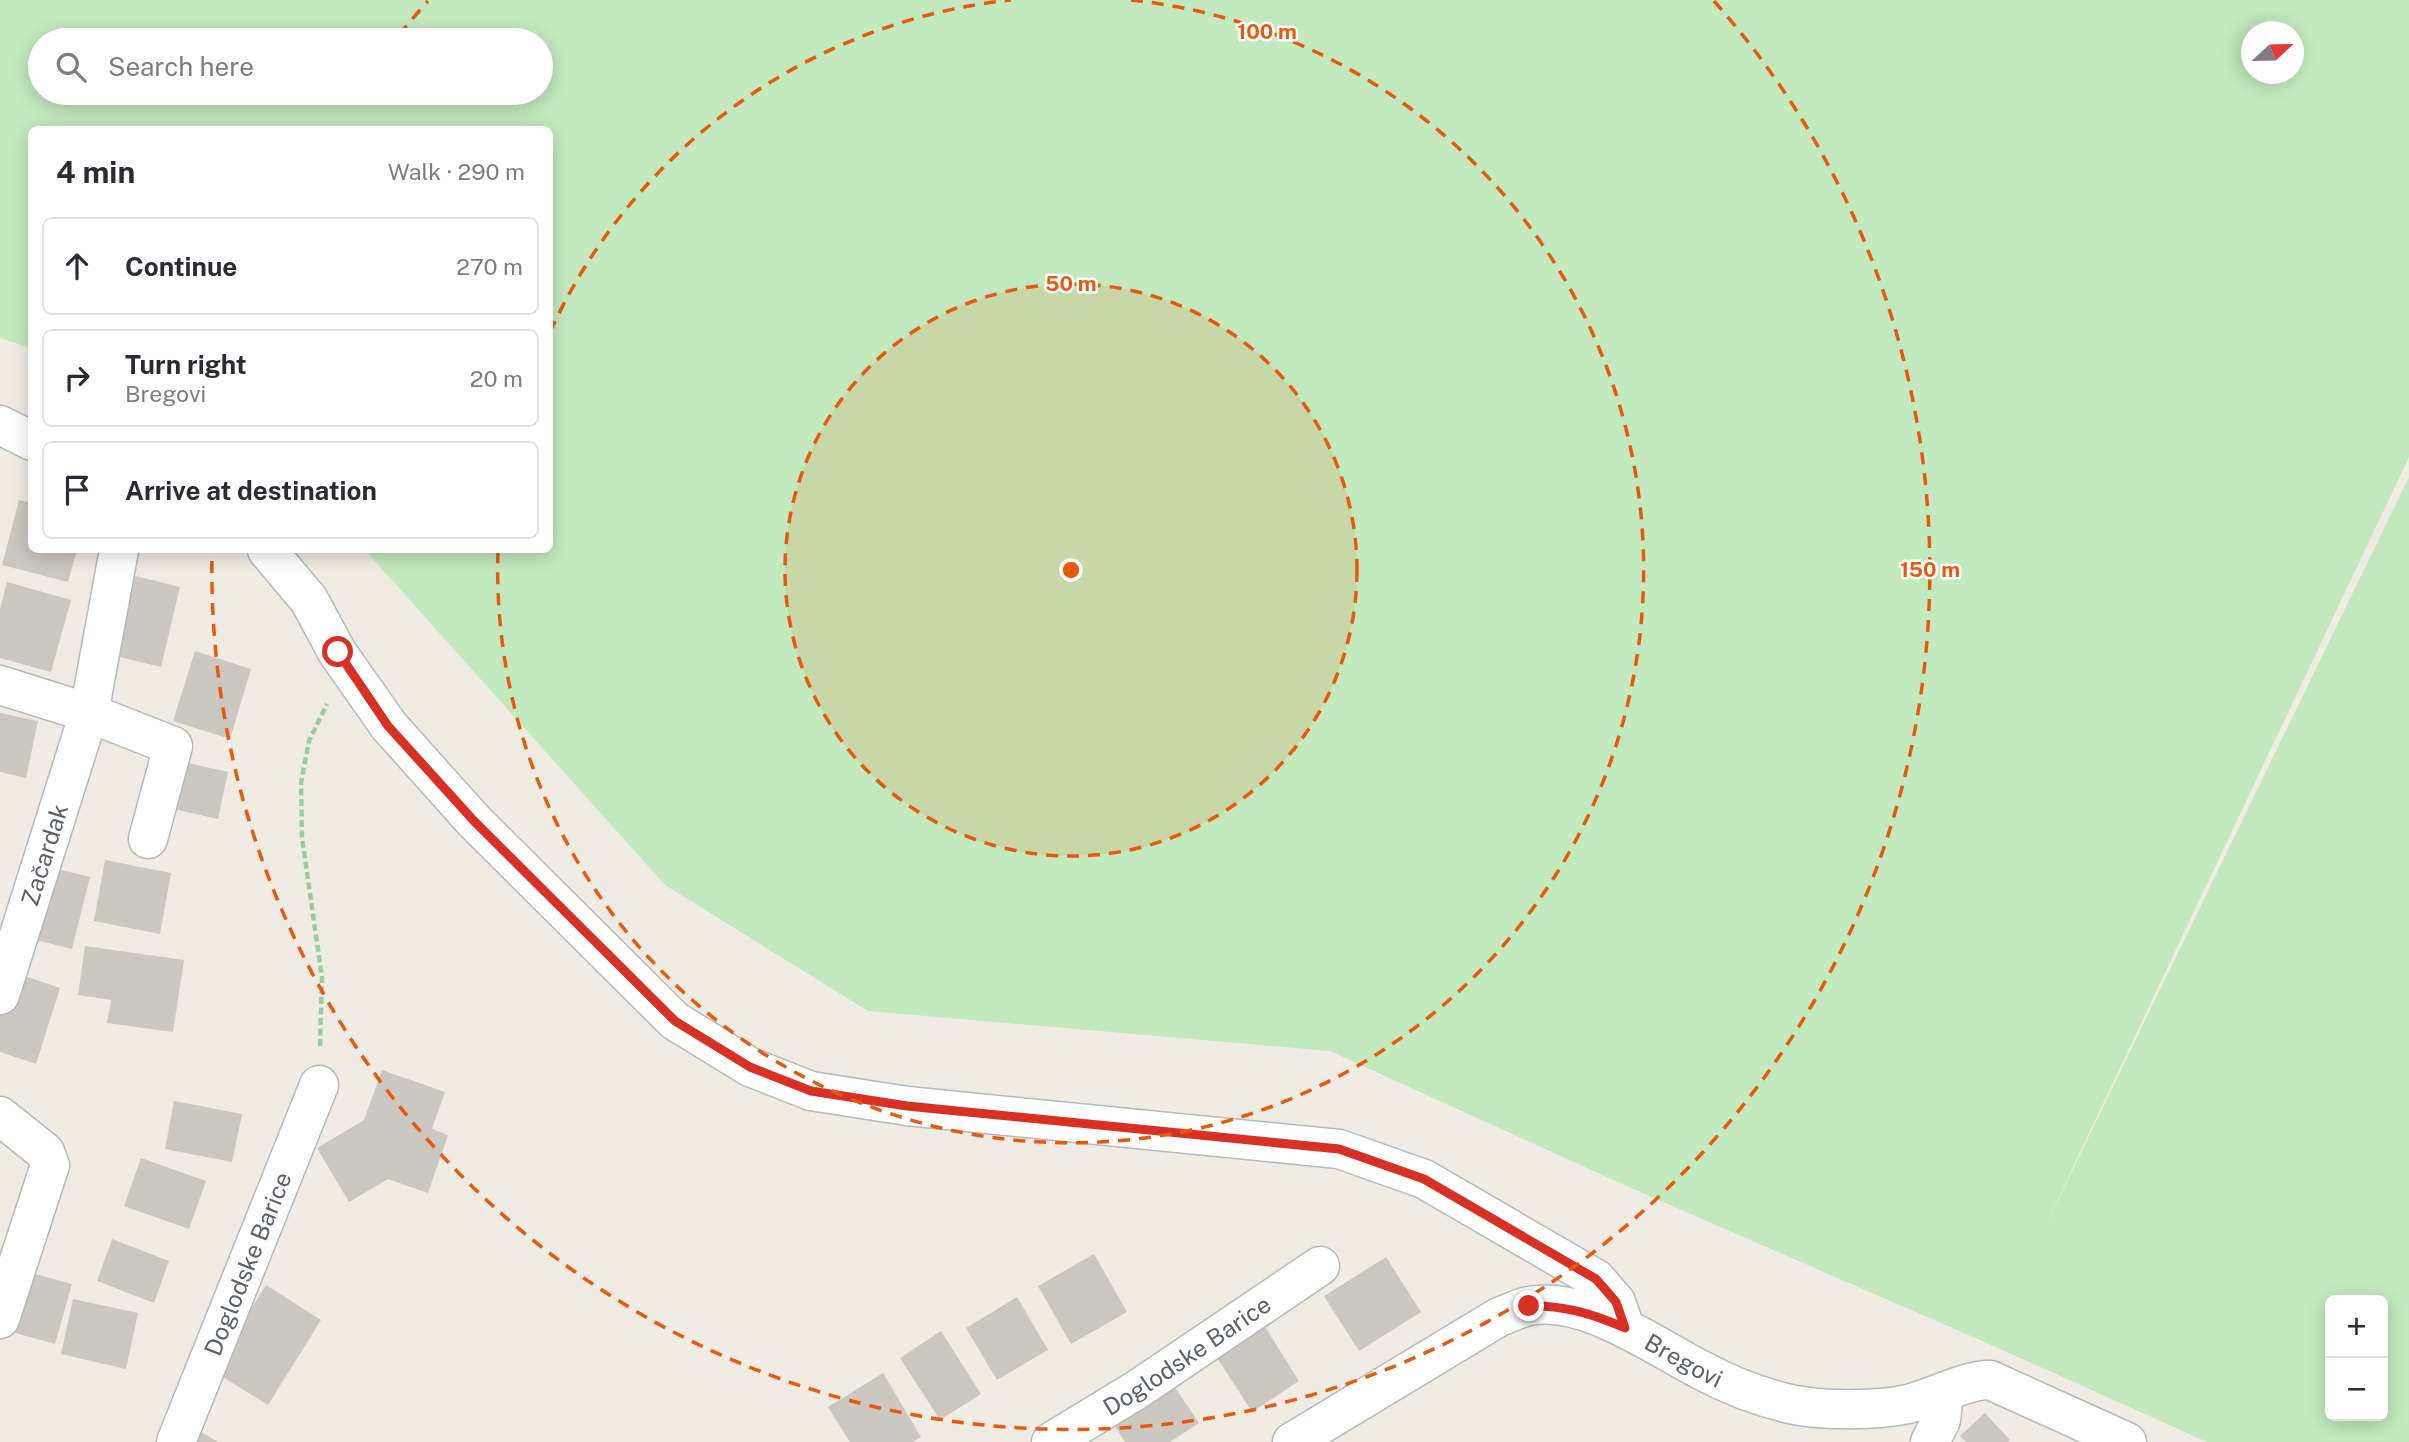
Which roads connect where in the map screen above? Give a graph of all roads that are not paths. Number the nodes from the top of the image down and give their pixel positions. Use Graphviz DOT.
graph roads {
  1 [pos="0,425"];
  2 [pos="28,439"];
  3 [pos="119,553"];
  4 [pos="270,553"];
  5 [pos="0,684"];
  6 [pos="89,713"];
  7 [pos="148,839"];
  8 [pos="0,995"];
  9 [pos="319,1085"];
  10 [pos="0,1116"];
  11 [pos="1320,1266"];
  12 [pos="0,1319"];
  13 [pos="1625,1328"];
  14 [pos="1944,1393"];
  15 [pos="176,1442"];
  16 [pos="1051,1442"];
  17 [pos="1292,1442"];
  18 [pos="1930,1442"];
  19 [pos="2127,1442"];
  1 -- 2 [label="street"];
  3 -- 6 [label="street, Začardak"];
  4 -- 13 [label="street"];
  5 -- 6 [label="street"];
  6 -- 7 [label="street"];
  6 -- 8 [label="street, Začardak"];
  9 -- 15 [label="street, Doglodske Barice"];
  10 -- 12 [label="street"];
  11 -- 16 [label="street, Doglodske Barice"];
  13 -- 14 [label="street, Bregovi"];
  13 -- 17 [label="street, Bregovi"];
  14 -- 18 [label="street"];
  14 -- 19 [label="street, Bregovi"];
}
